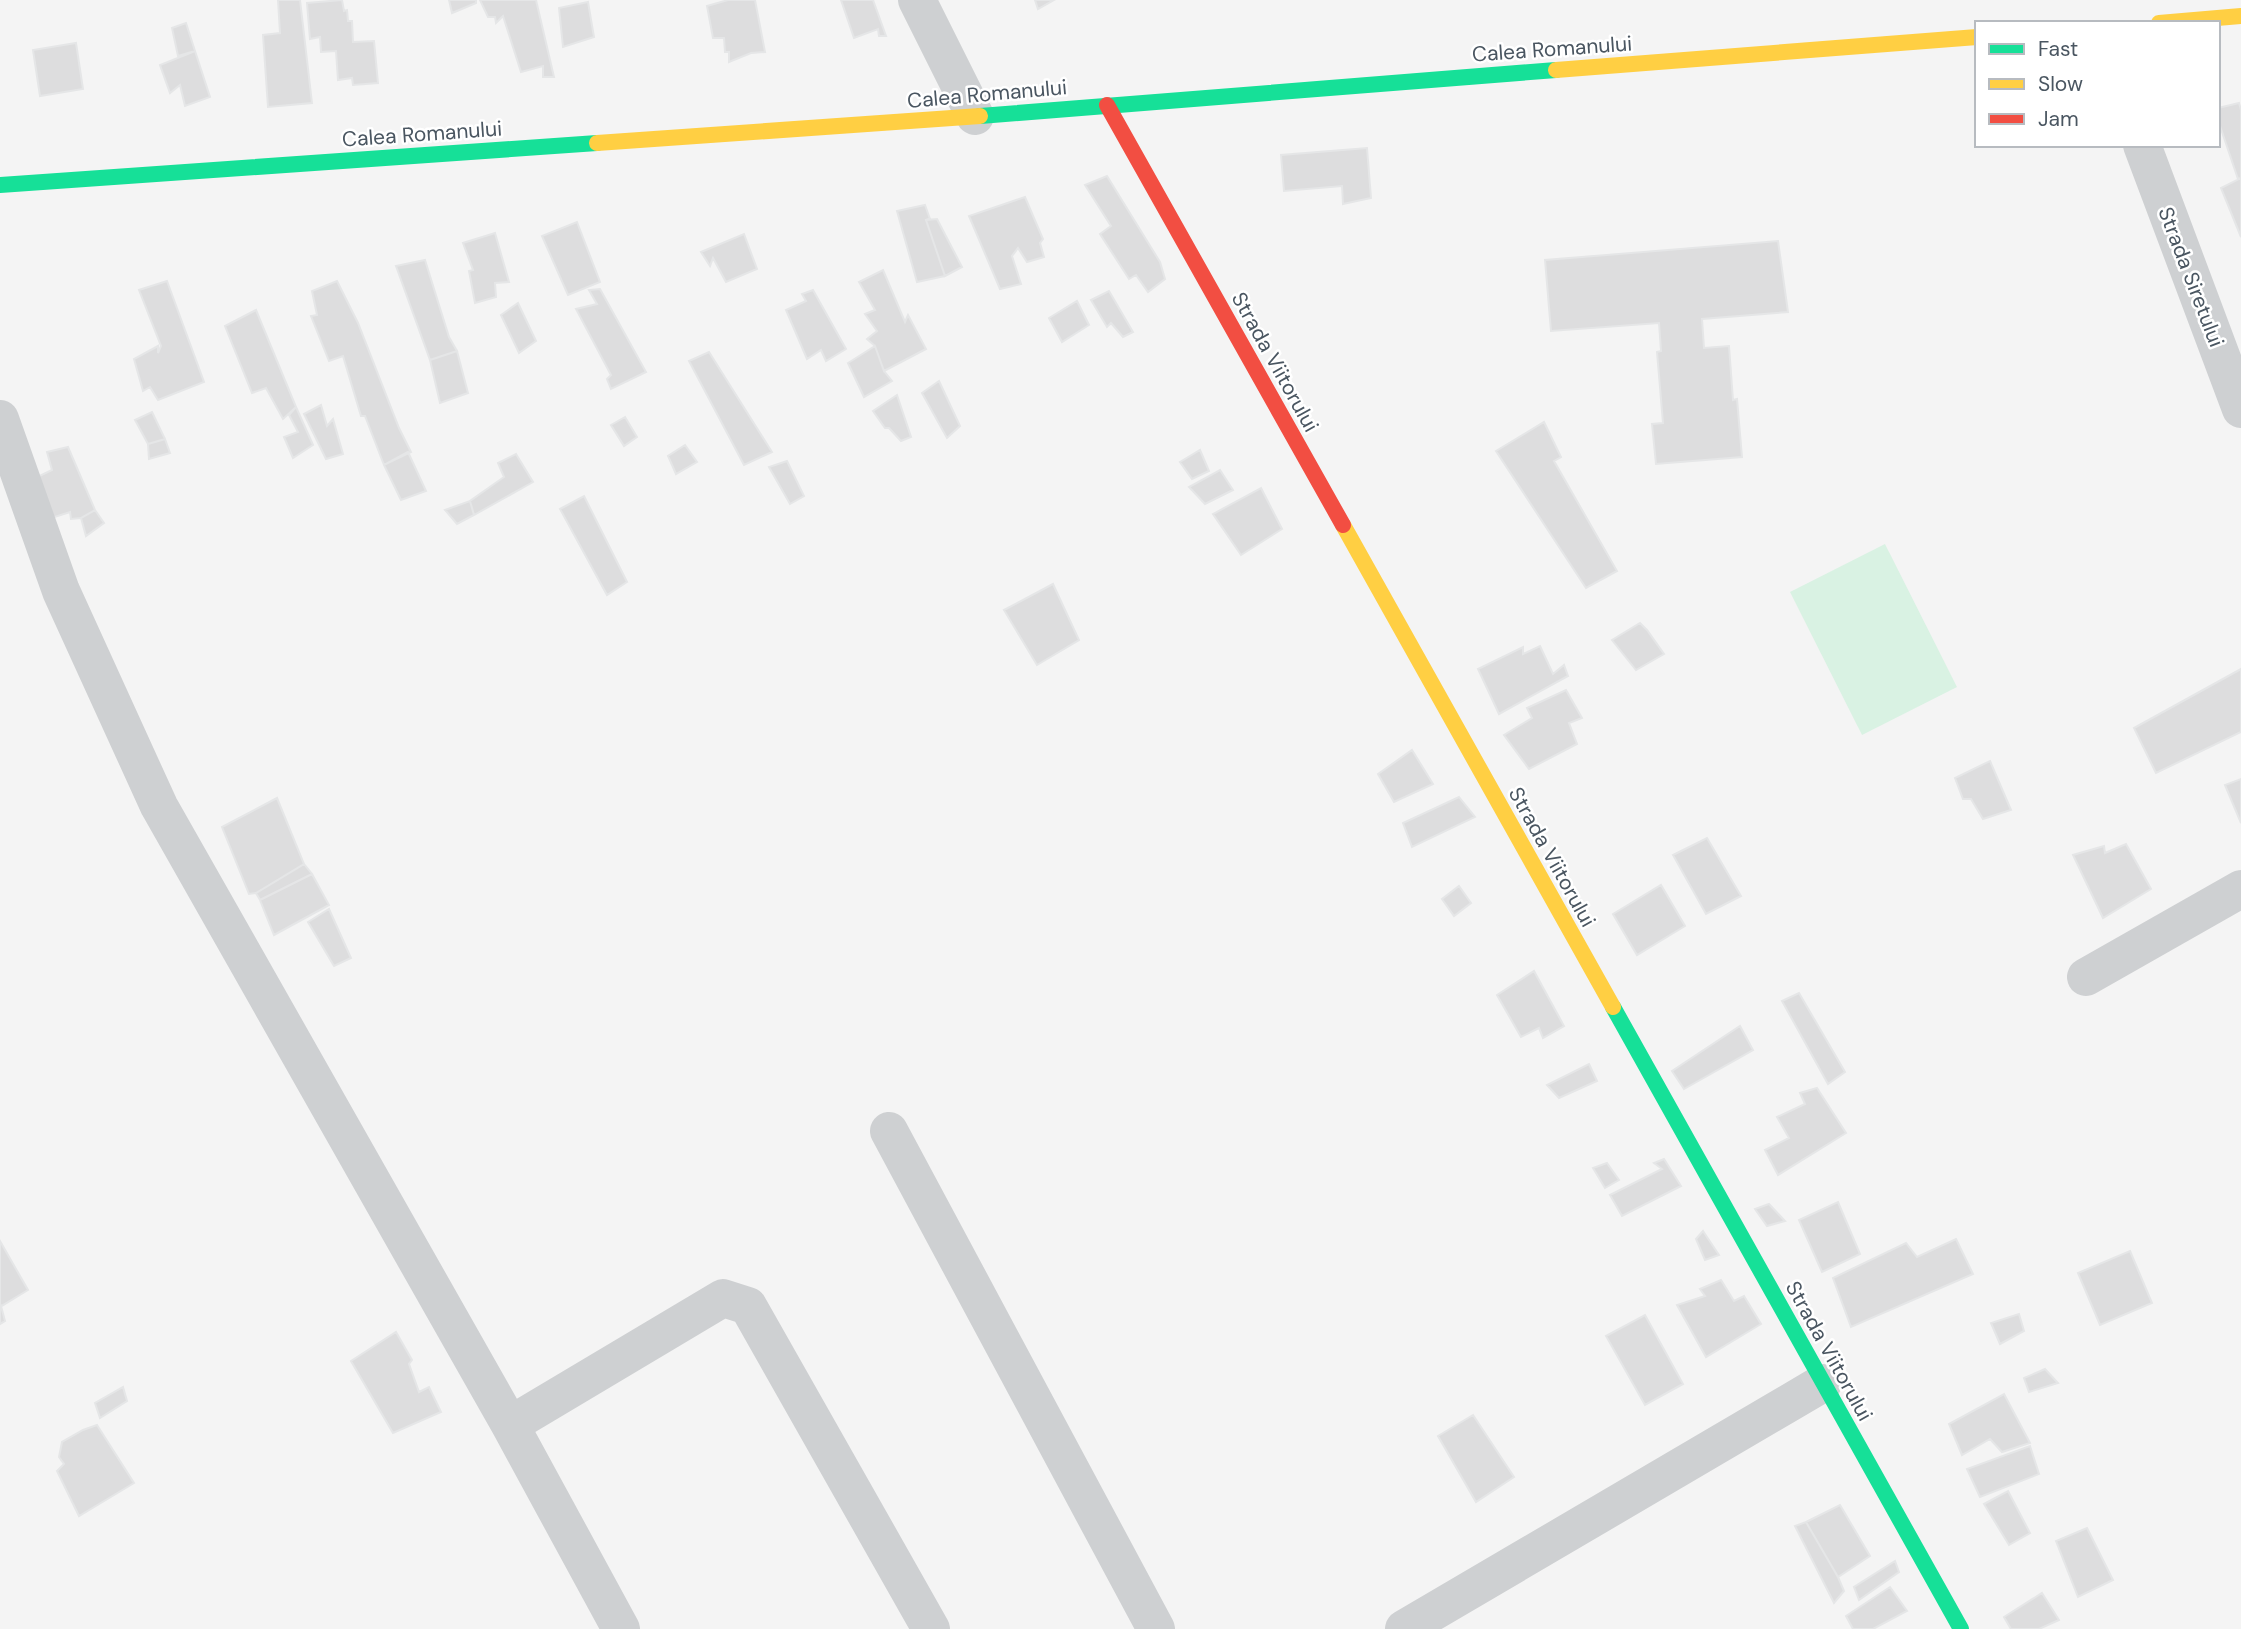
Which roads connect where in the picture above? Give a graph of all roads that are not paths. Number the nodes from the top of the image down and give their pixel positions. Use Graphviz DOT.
graph roads {
  1 [pos="918,0"];
  2 [pos="2241,16"];
  3 [pos="2182,21"];
  4 [pos="1975,37"];
  5 [pos="1107,105"];
  6 [pos="975,116"];
  7 [pos="2143,147"];
  8 [pos="0,185"];
  9 [pos="2241,410"];
  10 [pos="0,419"];
  11 [pos="2241,889"];
  12 [pos="2086,976"];
  13 [pos="889,1131"];
  14 [pos="1823,1383"];
  15 [pos="510,1424"];
  16 [pos="621,1629"];
  17 [pos="931,1629"];
  18 [pos="1156,1629"];
  19 [pos="1404,1629"];
  20 [pos="1961,1629"];
  1 -- 6 [label="street"];
  2 -- 3 [label="main road"];
  4 -- 5 [label="main road, Calea Romanului"];
  5 -- 6 [label="main road, Calea Romanului"];
  5 -- 14 [label="main road, Strada Viitorului"];
  6 -- 8 [label="main road, Calea Romanului"];
  7 -- 9 [label="street, Strada Siretului"];
  10 -- 15 [label="street"];
  11 -- 12 [label="street"];
  13 -- 18 [label="street"];
  14 -- 19 [label="street"];
  14 -- 20 [label="main road, Strada Viitorului"];
  15 -- 16 [label="street"];
  15 -- 17 [label="street"];
}
